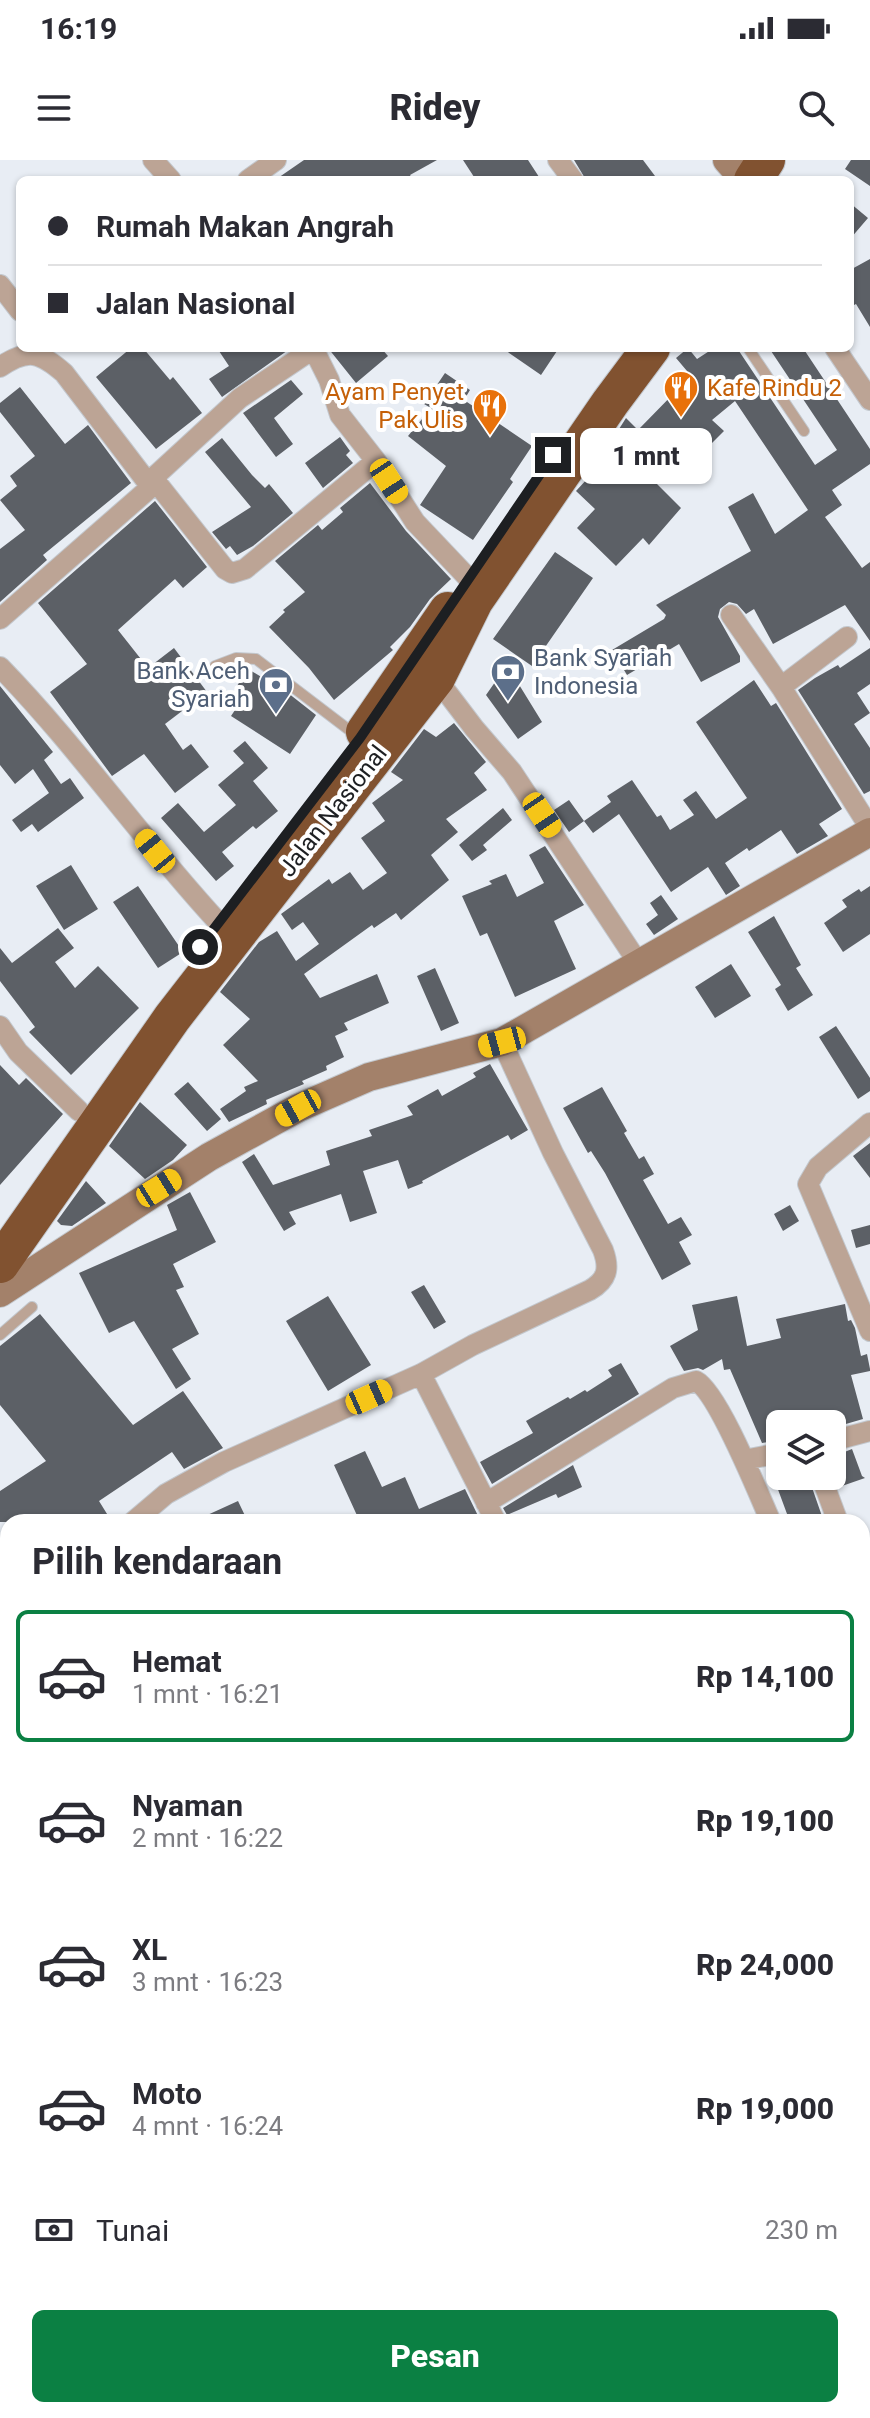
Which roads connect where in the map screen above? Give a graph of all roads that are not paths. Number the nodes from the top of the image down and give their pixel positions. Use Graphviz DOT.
graph roads {
  1 [pos="153,160"];
  2 [pos="276,160"];
  3 [pos="167,176"];
  4 [pos="254,176"];
  5 [pos="0,285"];
  6 [pos="16,306"];
  7 [pos="34,352"];
  8 [pos="39,352"];
  9 [pos="307,352"];
  10 [pos="315,352"];
  11 [pos="621,352"];
  12 [pos="648,352"];
  13 [pos="751,352"];
  14 [pos="838,352"];
  15 [pos="0,367"];
  16 [pos="870,400"];
  17 [pos="804,431"];
  18 [pos="376,461"];
  19 [pos="152,482"];
  20 [pos="470,580"];
  21 [pos="731,615"];
  22 [pos="0,619"];
  23 [pos="847,637"];
  24 [pos="215,666"];
  25 [pos="0,667"];
  26 [pos="436,678"];
  27 [pos="781,687"];
  28 [pos="374,733"];
  29 [pos="870,830"];
  30 [pos="218,922"];
  31 [pos="639,964"];
  32 [pos="0,1026"];
  33 [pos="502,1042"];
  34 [pos="79,1111"];
  35 [pos="870,1123"];
  36 [pos="0,1226"];
  37 [pos="0,1264"];
  38 [pos="0,1293"];
  39 [pos="32,1307"];
  40 [pos="870,1331"];
  41 [pos="0,1335"];
  42 [pos="421,1374"];
  43 [pos="870,1431"];
  44 [pos="846,1437"];
  45 [pos="766,1456"];
  46 [pos="744,1460"];
  47 [pos="826,1490"];
  48 [pos="486,1503"];
  49 [pos="142,1514"];
  50 [pos="492,1514"];
  51 [pos="768,1514"];
  52 [pos="835,1514"];
  1 -- 3 [label="street"];
  2 -- 4 [label="street"];
  5 -- 6 [label="street"];
  7 -- 15 [label="street"];
  8 -- 19 [label="street"];
  9 -- 19 [label="street"];
  10 -- 18 [label="street"];
  11 -- 20 [label="highway, Jalan Nasional"];
  12 -- 26 [label="highway, Jalan Nasional"];
  13 -- 17 [label="lane"];
  14 -- 16 [label="street"];
  18 -- 19 [label="street"];
  18 -- 20 [label="street"];
  19 -- 22 [label="street"];
  20 -- 28 [label="highway, Jalan Nasional"];
  21 -- 27 [label="street"];
  23 -- 27 [label="street"];
  24 -- 28 [label="lane"];
  25 -- 30 [label="street"];
  26 -- 28 [label="highway, Jalan Nasional"];
  26 -- 31 [label="street"];
  27 -- 29 [label="street"];
  28 -- 30 [label="highway, Jalan Nasional"];
  28 -- 37 [label="highway, Jalan Nasional"];
  29 -- 31 [label="street"];
  30 -- 34 [label="highway, Jalan Nasional"];
  31 -- 33 [label="street"];
  32 -- 34 [label="street"];
  33 -- 38 [label="street"];
  33 -- 42 [label="street"];
  34 -- 36 [label="highway, Jalan Nasional"];
  35 -- 40 [label="street"];
  39 -- 41 [label="lane"];
  42 -- 48 [label="street"];
  42 -- 49 [label="street"];
  43 -- 44 [label="street"];
  45 -- 46 [label="street"];
  46 -- 48 [label="street"];
  46 -- 51 [label="street"];
  47 -- 52 [label="street"];
  48 -- 50 [label="street"];
}
